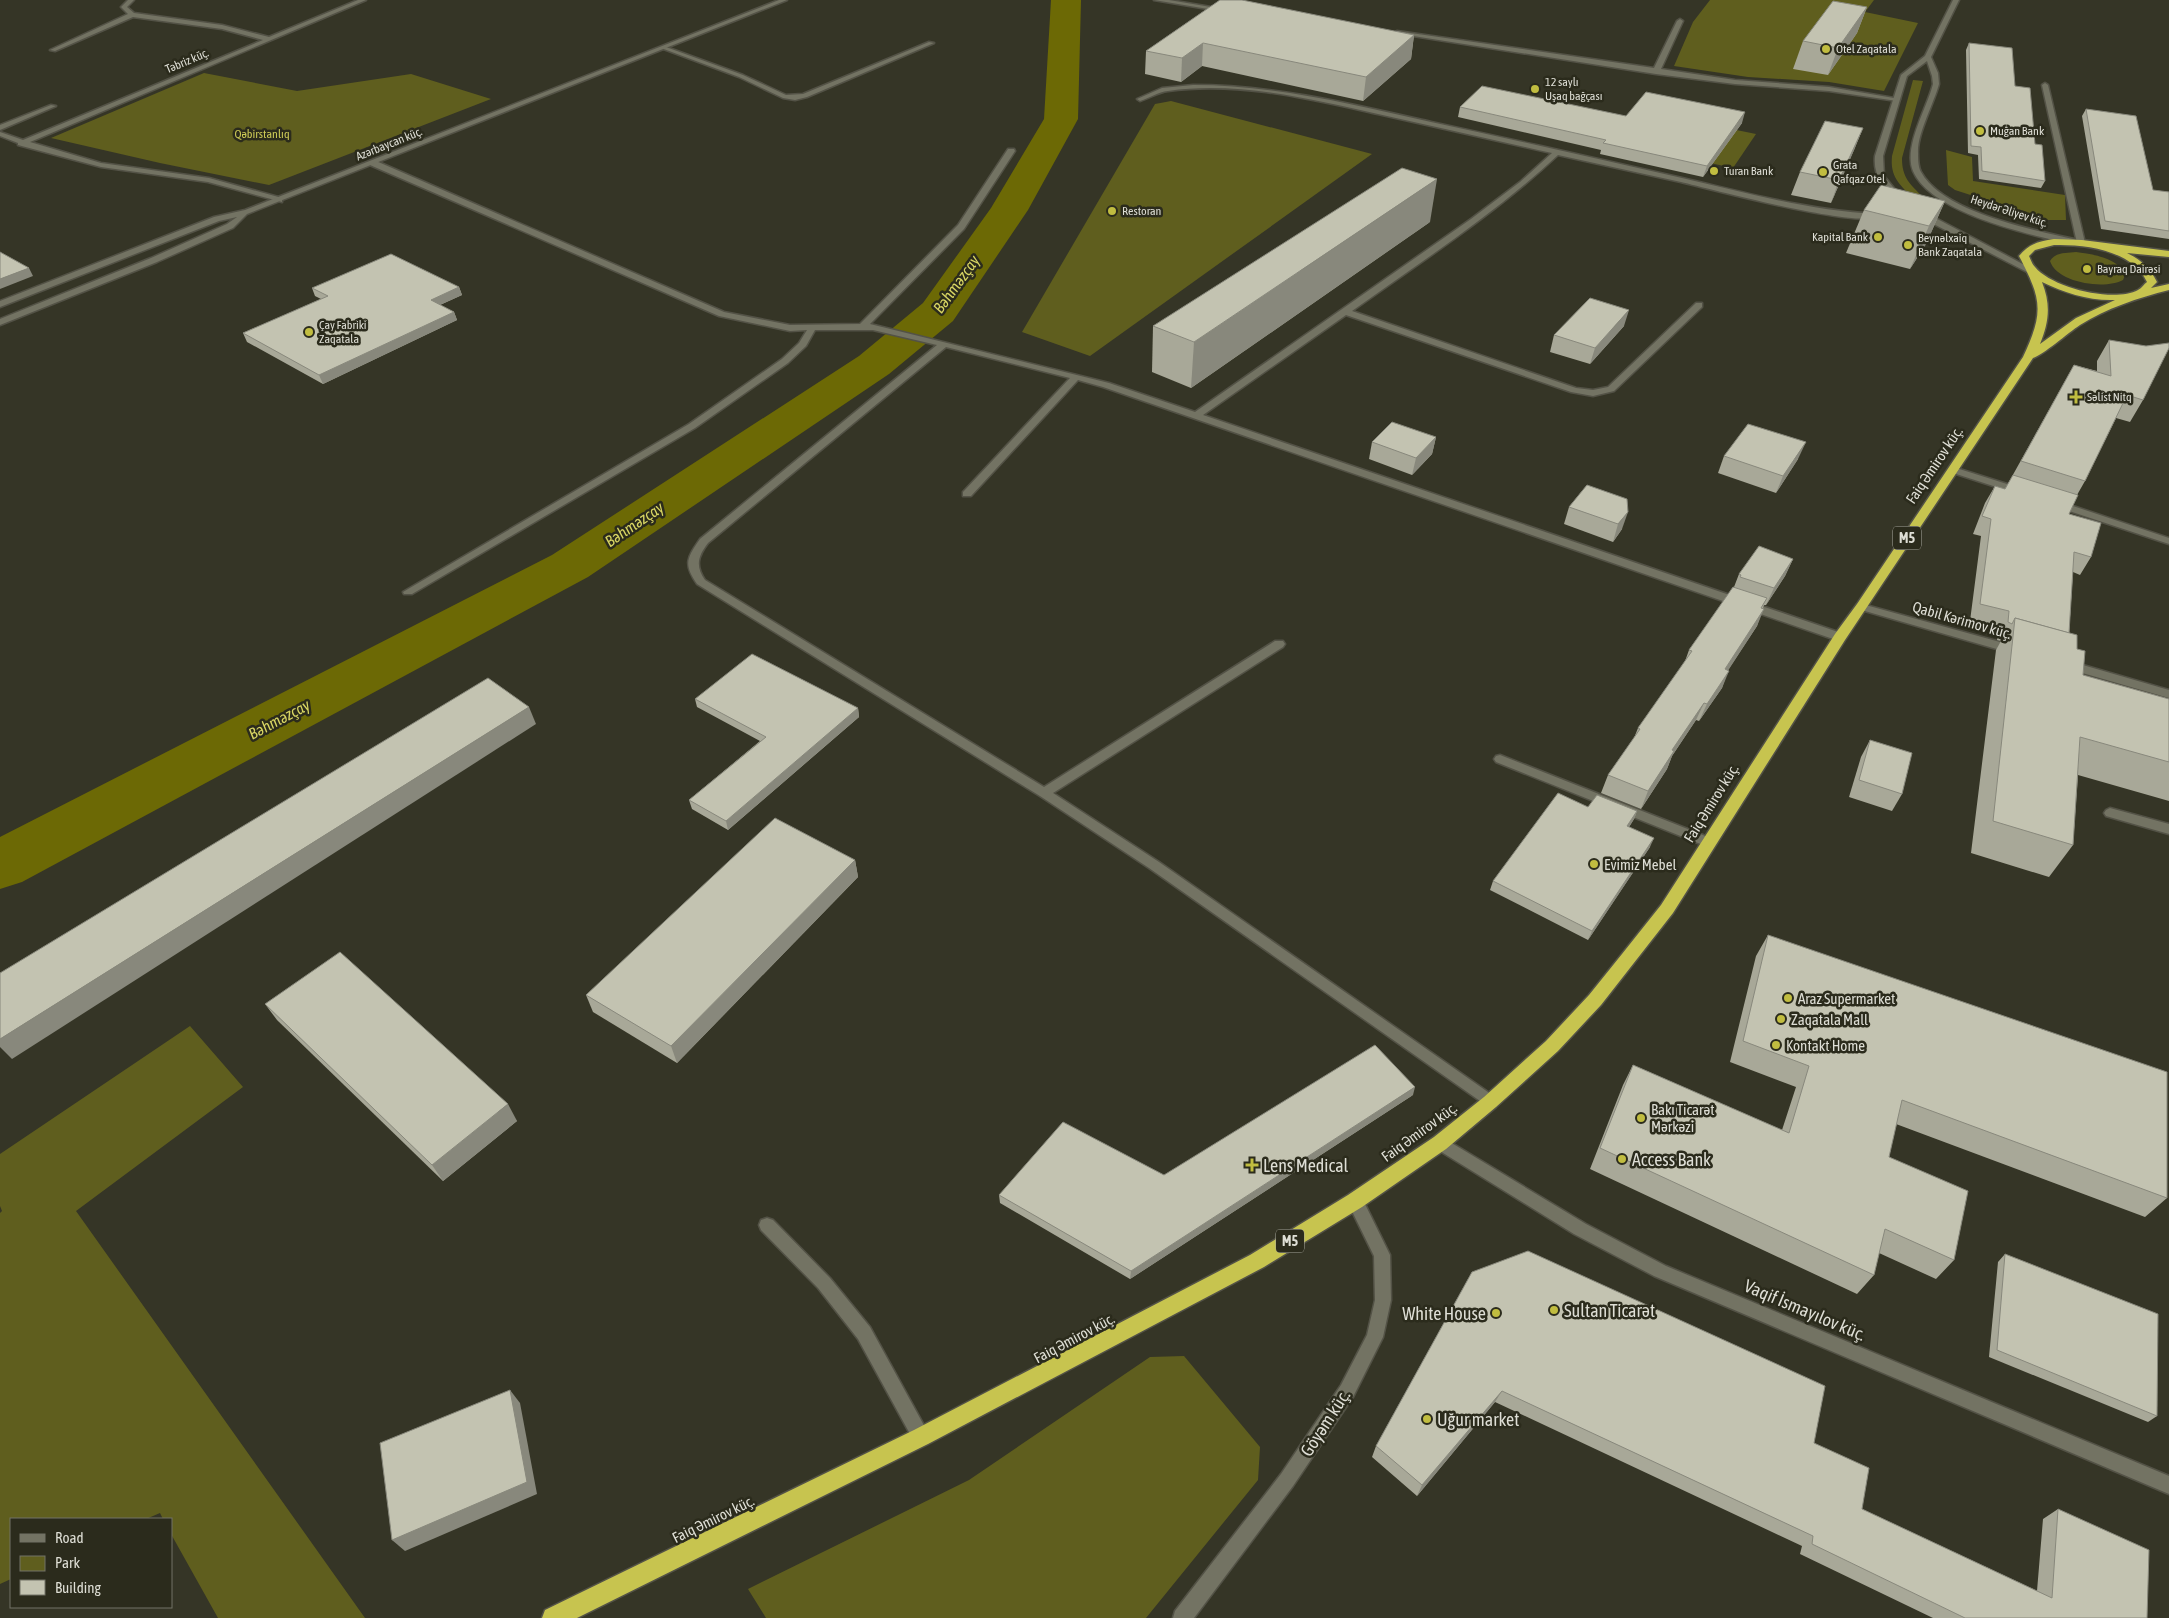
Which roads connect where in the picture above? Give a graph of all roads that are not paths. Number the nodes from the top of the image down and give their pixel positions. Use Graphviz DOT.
graph roads {
  1 [pos="131,0"];
  2 [pos="362,0"];
  3 [pos="784,0"];
  4 [pos="1157,0"];
  5 [pos="1956,0"];
  6 [pos="1238,12"];
  7 [pos="132,15"];
  8 [pos="1680,21"];
  9 [pos="1390,32"];
  10 [pos="268,39"];
  11 [pos="931,43"];
  12 [pos="664,48"];
  13 [pos="53,50"];
  14 [pos="1928,56"];
  15 [pos="1656,72"];
  16 [pos="2045,86"];
  17 [pos="1140,99"];
  18 [pos="1897,99"];
  19 [pos="53,106"];
  20 [pos="0,128"];
  21 [pos="0,134"];
  22 [pos="21,143"];
  23 [pos="1012,150"];
  24 [pos="1556,152"];
  25 [pos="373,163"];
  26 [pos="279,200"];
  27 [pos="1902,202"];
  28 [pos="247,212"];
  29 [pos="1916,212"];
  30 [pos="1888,215"];
  31 [pos="2081,243"];
  32 [pos="2169,254"];
  33 [pos="2032,271"];
  34 [pos="2169,287"];
  35 [pos="2141,294"];
  36 [pos="0,304"];
  37 [pos="1699,305"];
  38 [pos="1344,311"];
  39 [pos="0,312"];
  40 [pos="10,318"];
  41 [pos="0,322"];
  42 [pos="863,326"];
  43 [pos="812,328"];
  44 [pos="938,343"];
  45 [pos="2028,358"];
  46 [pos="1076,377"];
  47 [pos="1196,416"];
  48 [pos="1953,470"];
  49 [pos="967,494"];
  50 [pos="2028,494"];
  51 [pos="2047,501"];
  52 [pos="2169,542"];
  53 [pos="408,592"];
  54 [pos="1862,607"];
  55 [pos="1840,637"];
  56 [pos="1279,644"];
  57 [pos="2025,653"];
  58 [pos="2054,661"];
  59 [pos="2169,694"];
  60 [pos="1500,759"];
  61 [pos="1044,793"];
  62 [pos="2110,813"];
  63 [pos="2169,829"];
  64 [pos="1708,842"];
  65 [pos="1490,1102"];
  66 [pos="1440,1143"];
  67 [pos="1356,1201"];
  68 [pos="767,1225"];
  69 [pos="921,1437"];
  70 [pos="2169,1485"];
  71 [pos="553,1618"];
  72 [pos="1182,1618"];
  1 -- 7 [label="street"];
  2 -- 10 [label="street, Təbriz küç."];
  3 -- 12 [label="street, Azərbaycan küç."];
  4 -- 6 [label="street"];
  5 -- 14 [label="street"];
  7 -- 10 [label="street"];
  7 -- 13 [label="street"];
  8 -- 15 [label="street"];
  9 -- 15 [label="street"];
  10 -- 22 [label="street, Təbriz küç."];
  11 -- 12 [label="street"];
  12 -- 25 [label="street, Azərbaycan küç."];
  14 -- 18 [label="street"];
  14 -- 31 [label="street, Heydər Əliyev küç."];
  15 -- 18 [label="street"];
  16 -- 31 [label="street"];
  17 -- 24 [label="street"];
  18 -- 27 [label="street"];
  19 -- 20 [label="street"];
  21 -- 22 [label="street"];
  22 -- 26 [label="street"];
  23 -- 42 [label="street"];
  24 -- 30 [label="street"];
  24 -- 38 [label="street"];
  25 -- 26 [label="street, Azərbaycan küç."];
  25 -- 43 [label="street"];
  26 -- 28 [label="street, Azərbaycan küç."];
  28 -- 36 [label="street, Azərbaycan küç."];
  28 -- 40 [label="street"];
  29 -- 33 [label="street"];
  31 -- 32 [label="highway"];
  31 -- 33 [label="highway"];
  31 -- 35 [label="highway"];
  33 -- 35 [label="highway"];
  33 -- 45 [label="highway"];
  34 -- 35 [label="highway"];
  35 -- 45 [label="highway"];
  37 -- 38 [label="street"];
  38 -- 47 [label="street"];
  39 -- 40 [label="street"];
  40 -- 41 [label="street"];
  42 -- 43 [label="street"];
  42 -- 44 [label="street"];
  43 -- 53 [label="street"];
  44 -- 46 [label="street"];
  44 -- 61 [label="street"];
  45 -- 48 [label="highway, Faiq Əmirov küç. / M5"];
  46 -- 47 [label="street"];
  46 -- 49 [label="street"];
  47 -- 55 [label="street"];
  48 -- 50 [label="street"];
  48 -- 54 [label="highway, Faiq Əmirov küç. / M5"];
  51 -- 52 [label="street"];
  54 -- 55 [label="highway, Faiq Əmirov küç. / M5"];
  54 -- 57 [label="street, Qabil Kərimov küç."];
  55 -- 64 [label="highway, Faiq Əmirov küç. / M5"];
  56 -- 61 [label="street"];
  58 -- 59 [label="street"];
  60 -- 64 [label="street"];
  61 -- 65 [label="street"];
  62 -- 63 [label="street"];
  64 -- 65 [label="highway, Faiq Əmirov küç. / M5"];
  65 -- 66 [label="highway, Faiq Əmirov küç. / M5"];
  66 -- 67 [label="highway, Faiq Əmirov küç. / M5"];
  66 -- 70 [label="street, Vaqif İsmayılov küç."];
  67 -- 69 [label="highway, Faiq Əmirov küç. / M5"];
  67 -- 72 [label="street, Göyəm küç."];
  68 -- 69 [label="street"];
  69 -- 71 [label="highway, Faiq Əmirov küç. / M5"];
}
